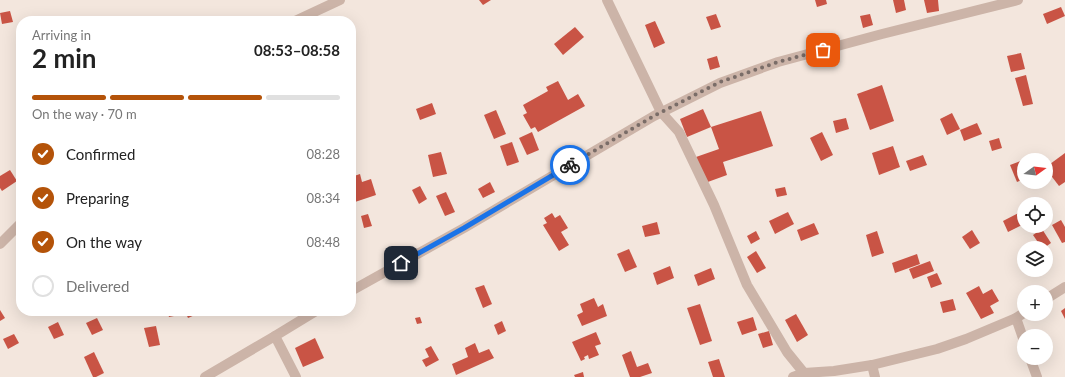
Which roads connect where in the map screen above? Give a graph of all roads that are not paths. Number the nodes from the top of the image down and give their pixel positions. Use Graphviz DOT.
graph roads {
  1 [pos="340,0"];
  2 [pos="607,0"];
  3 [pos="1018,0"];
  4 [pos="306,16"];
  5 [pos="662,112"];
  6 [pos="16,228"];
  7 [pos="0,244"];
  8 [pos="356,287"];
  9 [pos="1065,287"];
  10 [pos="1053,295"];
  11 [pos="308,316"];
  12 [pos="1017,316"];
  13 [pos="275,336"];
  14 [pos="872,365"];
  15 [pos="1033,365"];
  16 [pos="804,373"];
  17 [pos="205,377"];
  18 [pos="296,377"];
  19 [pos="793,377"];
  20 [pos="875,377"];
  21 [pos="1037,377"];
  1 -- 4 [label="street"];
  2 -- 5 [label="street"];
  3 -- 5 [label="street"];
  5 -- 8 [label="street"];
  5 -- 16 [label="street"];
  6 -- 7 [label="street"];
  9 -- 10 [label="street"];
  11 -- 13 [label="street"];
  12 -- 14 [label="street"];
  13 -- 17 [label="street"];
  13 -- 18 [label="street"];
  14 -- 16 [label="street"];
  14 -- 20 [label="street"];
  15 -- 21 [label="street"];
  16 -- 19 [label="street"];
}
